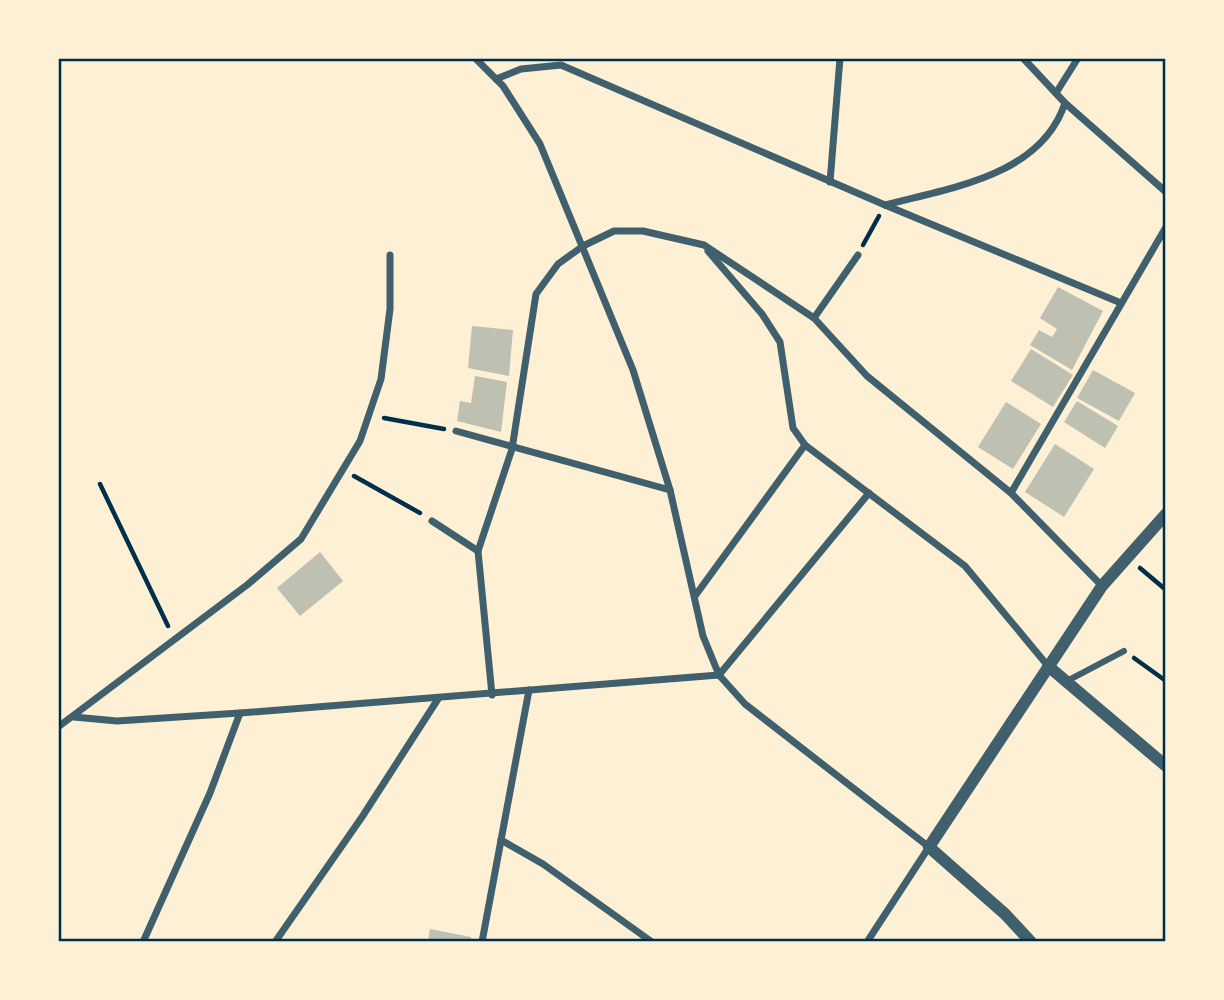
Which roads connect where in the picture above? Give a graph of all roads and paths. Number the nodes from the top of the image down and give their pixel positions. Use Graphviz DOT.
graph roads {
  1 [pos="475,58"];
  2 [pos="839,58"];
  3 [pos="1023,58"];
  4 [pos="1078,58"];
  5 [pos="496,79"];
  6 [pos="1056,93"];
  7 [pos="1065,103"];
  8 [pos="830,182"];
  9 [pos="1166,192"];
  10 [pos="885,205"];
  11 [pos="1166,227"];
  12 [pos="704,245"];
  13 [pos="583,246"];
  14 [pos="390,255"];
  15 [pos="858,255"];
  16 [pos="1121,303"];
  17 [pos="814,318"];
  18 [pos="369,415"];
  19 [pos="456,431"];
  20 [pos="806,445"];
  21 [pos="512,449"];
  22 [pos="344,471"];
  23 [pos="100,484"];
  24 [pos="670,490"];
  25 [pos="869,493"];
  26 [pos="1011,493"];
  27 [pos="1166,514"];
  28 [pos="432,521"];
  29 [pos="478,551"];
  30 [pos="1126,556"];
  31 [pos="1102,586"];
  32 [pos="1166,590"];
  33 [pos="695,596"];
  34 [pos="174,639"];
  35 [pos="1124,651"];
  36 [pos="1048,666"];
  37 [pos="719,675"];
  38 [pos="1166,681"];
  39 [pos="1065,682"];
  40 [pos="529,690"];
  41 [pos="492,695"];
  42 [pos="438,699"];
  43 [pos="240,713"];
  44 [pos="74,718"];
  45 [pos="58,727"];
  46 [pos="1166,766"];
  47 [pos="501,840"];
  48 [pos="929,847"];
  49 [pos="143,942"];
  50 [pos="275,942"];
  51 [pos="482,942"];
  52 [pos="652,942"];
  53 [pos="867,942"];
  54 [pos="1031,942"];
  1 -- 5 [label="street"];
  2 -- 8 [label="street"];
  3 -- 6 [label="street"];
  4 -- 6 [label="street"];
  5 -- 8 [label="street"];
  5 -- 13 [label="street"];
  6 -- 7 [label="street"];
  7 -- 9 [label="street"];
  7 -- 10 [label="street"];
  8 -- 10 [label="street"];
  10 -- 15 [label="path"];
  10 -- 16 [label="street"];
  11 -- 16 [label="street"];
  12 -- 13 [label="street"];
  12 -- 17 [label="street"];
  12 -- 20 [label="street"];
  13 -- 21 [label="street"];
  13 -- 24 [label="street"];
  14 -- 18 [label="street"];
  15 -- 17 [label="street"];
  16 -- 26 [label="street"];
  17 -- 26 [label="street"];
  18 -- 19 [label="path"];
  18 -- 22 [label="street"];
  19 -- 21 [label="street"];
  20 -- 25 [label="street"];
  20 -- 33 [label="street"];
  21 -- 24 [label="street"];
  21 -- 29 [label="street"];
  22 -- 28 [label="path"];
  22 -- 34 [label="street"];
  23 -- 34 [label="path"];
  24 -- 33 [label="street"];
  25 -- 36 [label="street"];
  25 -- 37 [label="street"];
  26 -- 31 [label="street"];
  27 -- 30 [label="street"];
  28 -- 29 [label="street"];
  29 -- 41 [label="street"];
  30 -- 31 [label="street"];
  30 -- 32 [label="path"];
  31 -- 36 [label="street"];
  33 -- 37 [label="street"];
  34 -- 44 [label="street"];
  35 -- 38 [label="path"];
  35 -- 39 [label="street"];
  36 -- 39 [label="street"];
  36 -- 48 [label="street"];
  37 -- 40 [label="street"];
  37 -- 48 [label="street"];
  39 -- 46 [label="street"];
  40 -- 41 [label="street"];
  40 -- 47 [label="street"];
  41 -- 42 [label="street"];
  42 -- 43 [label="street"];
  42 -- 50 [label="street"];
  43 -- 44 [label="street"];
  43 -- 49 [label="street"];
  44 -- 45 [label="street"];
  47 -- 51 [label="street"];
  47 -- 52 [label="street"];
  48 -- 53 [label="street"];
  48 -- 54 [label="street"];
}
